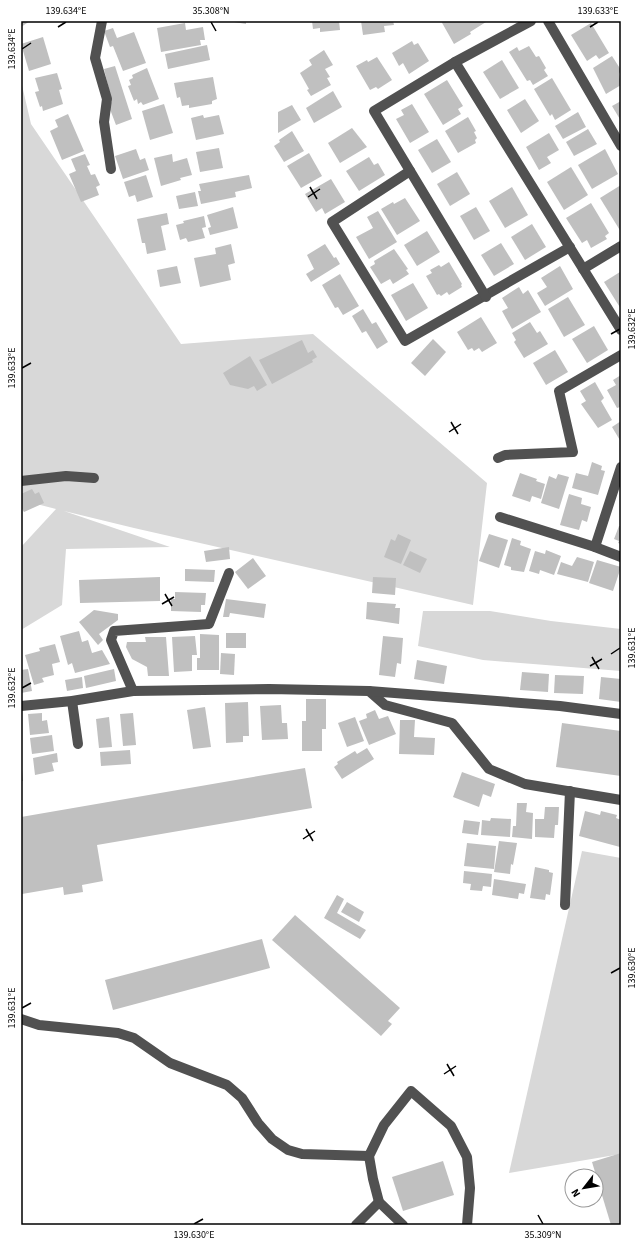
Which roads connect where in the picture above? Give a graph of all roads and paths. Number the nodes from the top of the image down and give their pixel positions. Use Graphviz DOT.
graph roads {
  1 [pos="102,21"];
  2 [pos="531,21"];
  3 [pos="548,21"];
  4 [pos="455,62"];
  5 [pos="621,146"];
  6 [pos="111,168"];
  7 [pos="410,171"];
  8 [pos="621,246"];
  9 [pos="570,247"];
  10 [pos="583,269"];
  11 [pos="486,296"];
  12 [pos="621,330"];
  13 [pos="621,355"];
  14 [pos="498,458"];
  15 [pos="621,467"];
  16 [pos="94,478"];
  17 [pos="21,481"];
  18 [pos="500,517"];
  19 [pos="595,547"];
  20 [pos="621,557"];
  21 [pos="229,573"];
  22 [pos="133,691"];
  23 [pos="369,691"];
  24 [pos="72,701"];
  25 [pos="21,706"];
  26 [pos="621,714"];
  27 [pos="78,744"];
  28 [pos="570,791"];
  29 [pos="621,800"];
  30 [pos="565,905"];
  31 [pos="21,1019"];
  32 [pos="369,1156"];
  33 [pos="379,1202"];
  34 [pos="356,1225"];
  35 [pos="403,1225"];
  36 [pos="467,1225"];
  1 -- 6 [label="street"];
  2 -- 4 [label="street"];
  3 -- 5 [label="street"];
  4 -- 7 [label="street"];
  4 -- 9 [label="street"];
  7 -- 11 [label="street"];
  7 -- 11 [label="street"];
  8 -- 10 [label="street"];
  9 -- 10 [label="street"];
  9 -- 11 [label="street"];
  10 -- 12 [label="street"];
  13 -- 14 [label="street"];
  15 -- 19 [label="street"];
  16 -- 17 [label="street"];
  18 -- 19 [label="street"];
  19 -- 20 [label="street"];
  21 -- 22 [label="street"];
  22 -- 23 [label="street"];
  22 -- 24 [label="street"];
  23 -- 26 [label="street"];
  23 -- 28 [label="street"];
  24 -- 25 [label="street"];
  24 -- 27 [label="street"];
  28 -- 29 [label="street"];
  28 -- 30 [label="street"];
  31 -- 32 [label="street"];
  32 -- 33 [label="street"];
  32 -- 36 [label="street"];
  33 -- 34 [label="street"];
  33 -- 35 [label="street"];
}
